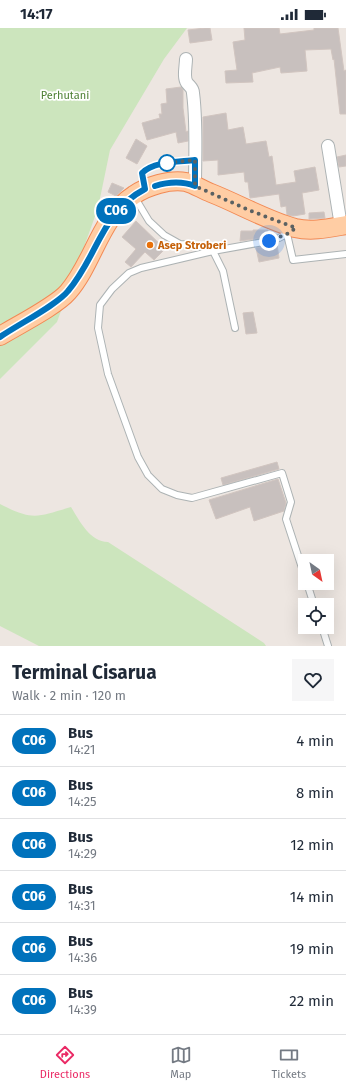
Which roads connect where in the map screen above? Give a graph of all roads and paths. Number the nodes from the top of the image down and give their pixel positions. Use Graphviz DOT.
graph roads {
  1 [pos="186,59"];
  2 [pos="328,146"];
  3 [pos="195,160"];
  4 [pos="195,186"];
  5 [pos="139,192"];
  6 [pos="343,226"];
  7 [pos="292,231"];
  8 [pos="213,251"];
  9 [pos="346,254"];
  10 [pos="235,328"];
  11 [pos="0,336"];
  12 [pos="298,556"];
  13 [pos="324,634"];
  14 [pos="328,646"];
  1 -- 3 [label="street"];
  2 -- 6 [label="street"];
  3 -- 4 [label="street"];
  3 -- 5 [label="lane"];
  4 -- 5 [label="main road"];
  4 -- 7 [label="main road"];
  5 -- 8 [label="lane"];
  5 -- 11 [label="main road"];
  6 -- 7 [label="main road"];
  7 -- 8 [label="lane"];
  7 -- 9 [label="lane"];
  8 -- 10 [label="lane"];
  8 -- 12 [label="lane"];
  13 -- 14 [label="lane"];
}
